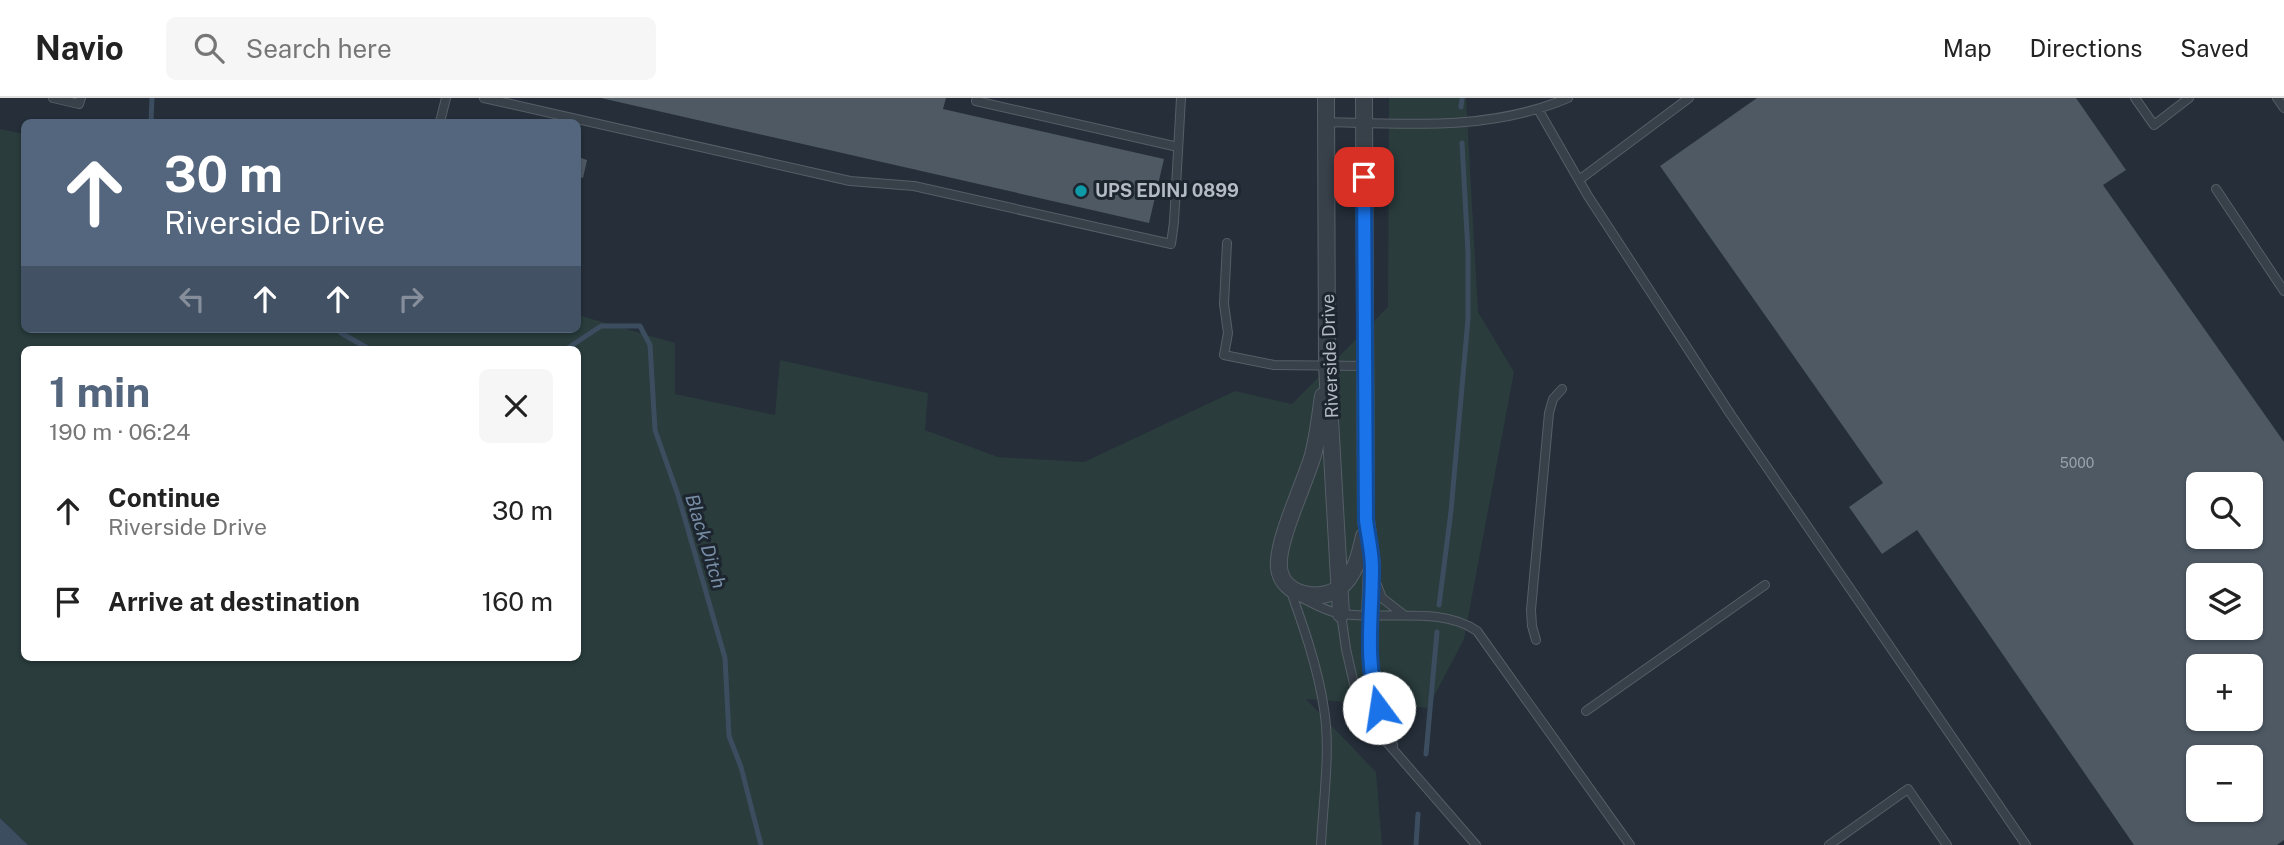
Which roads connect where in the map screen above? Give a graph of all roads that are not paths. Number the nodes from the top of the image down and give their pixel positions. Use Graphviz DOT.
graph roads {
  1 [pos="53,98"];
  2 [pos="81,98"];
  3 [pos="446,98"];
  4 [pos="484,98"];
  5 [pos="532,98"];
  6 [pos="1181,98"];
  7 [pos="1326,98"];
  8 [pos="1364,98"];
  9 [pos="1568,98"];
  10 [pos="1689,98"];
  11 [pos="2135,98"];
  12 [pos="2189,98"];
  13 [pos="2277,98"];
  14 [pos="976,101"];
  15 [pos="530,108"];
  16 [pos="2284,108"];
  17 [pos="1538,109"];
  18 [pos="441,119"];
  19 [pos="578,119"];
  20 [pos="581,120"];
  21 [pos="1326,121"];
  22 [pos="1364,123"];
  23 [pos="1178,147"];
  24 [pos="1579,180"];
  25 [pos="2216,189"];
  26 [pos="1227,243"];
  27 [pos="2284,291"];
  28 [pos="1328,366"];
  29 [pos="1366,366"];
  30 [pos="1562,389"];
  31 [pos="1366,520"];
  32 [pos="1372,565"];
  33 [pos="1765,585"];
  34 [pos="1290,589"];
  35 [pos="1339,589"];
  36 [pos="1341,614"];
  37 [pos="1404,615"];
  38 [pos="1370,616"];
  39 [pos="1536,640"];
  40 [pos="1586,711"];
  41 [pos="1395,751"];
  42 [pos="1321,845"];
  43 [pos="1476,845"];
  44 [pos="1630,845"];
  45 [pos="1829,845"];
  46 [pos="1947,845"];
  47 [pos="2026,845"];
  1 -- 2 [label="lane"];
  3 -- 18 [label="lane"];
  4 -- 15 [label="lane"];
  5 -- 15 [label="lane"];
  6 -- 23 [label="lane"];
  7 -- 21 [label="street, Riverside Drive"];
  8 -- 22 [label="street, Riverside Drive"];
  9 -- 17 [label="lane"];
  10 -- 24 [label="lane"];
  11 -- 12 [label="lane"];
  13 -- 16 [label="lane"];
  14 -- 23 [label="lane"];
  15 -- 19 [label="lane"];
  17 -- 22 [label="lane"];
  17 -- 24 [label="lane"];
  20 -- 23 [label="lane"];
  21 -- 22 [label="lane"];
  21 -- 28 [label="street, Riverside Drive"];
  22 -- 29 [label="street, Riverside Drive"];
  24 -- 47 [label="lane"];
  25 -- 27 [label="lane"];
  26 -- 28 [label="lane"];
  28 -- 29 [label="lane"];
  28 -- 34 [label="street"];
  28 -- 35 [label="street, Riverside Drive"];
  29 -- 31 [label="street, Riverside Drive"];
  30 -- 39 [label="lane"];
  31 -- 32 [label="street, Riverside Drive"];
  31 -- 35 [label="street"];
  32 -- 37 [label="lane"];
  32 -- 38 [label="street, Riverside Drive"];
  33 -- 40 [label="lane"];
  34 -- 35 [label="street"];
  34 -- 36 [label="lane"];
  34 -- 42 [label="lane"];
  35 -- 36 [label="street, Riverside Drive"];
  36 -- 38 [label="lane"];
  36 -- 41 [label="lane"];
  37 -- 38 [label="lane"];
  37 -- 44 [label="lane"];
  38 -- 41 [label="lane"];
  41 -- 43 [label="lane"];
  45 -- 46 [label="lane"];
}
